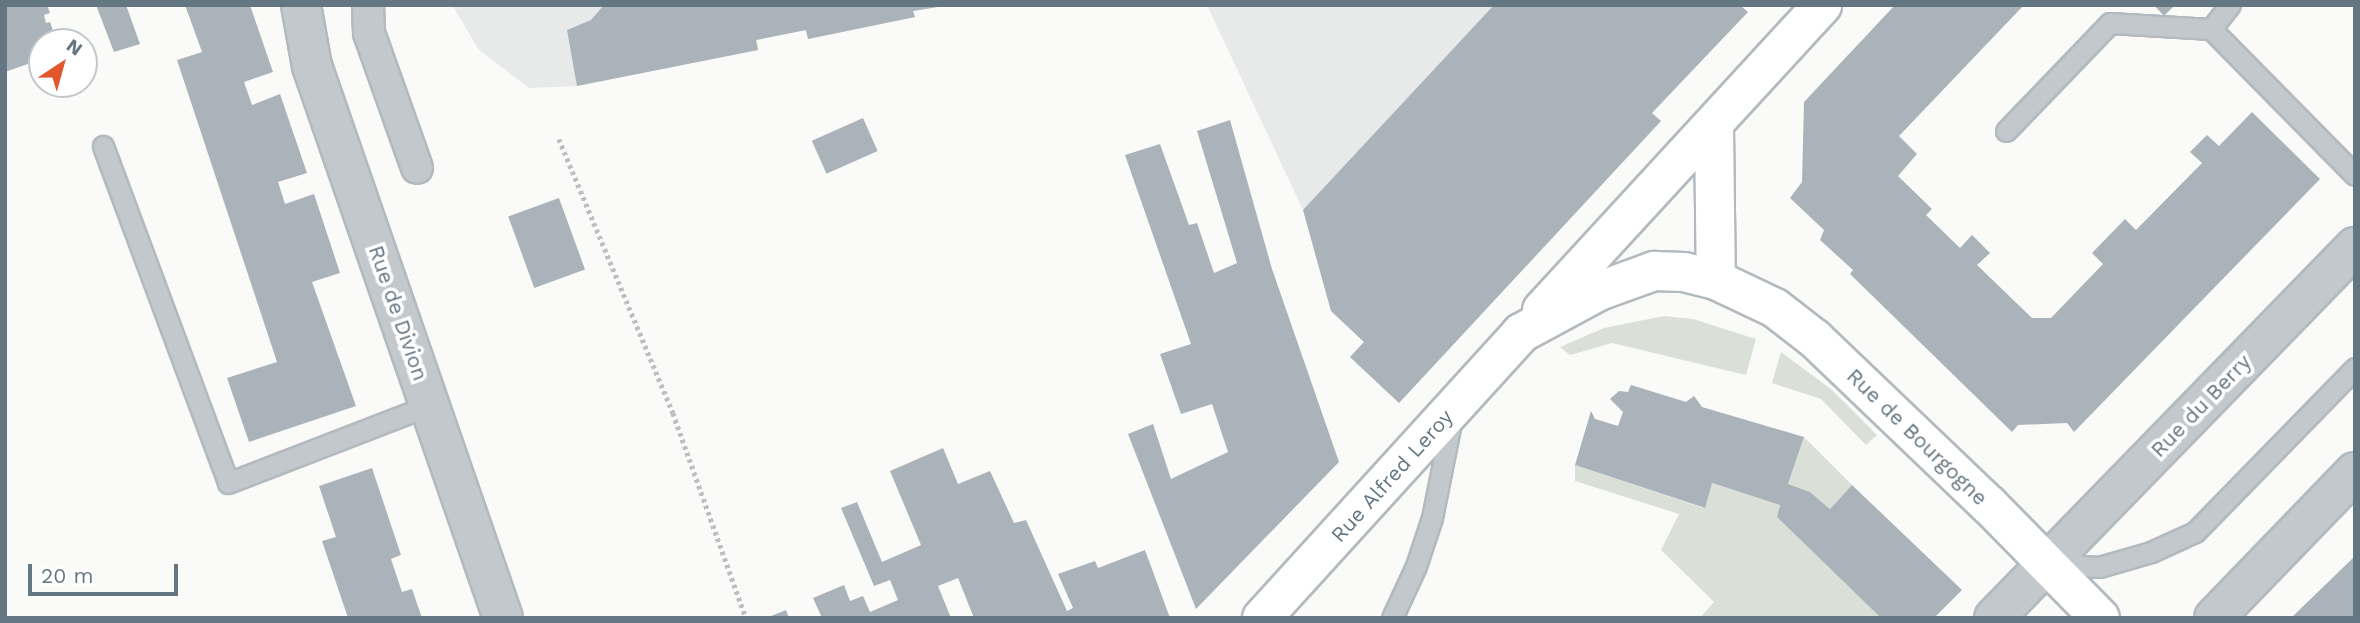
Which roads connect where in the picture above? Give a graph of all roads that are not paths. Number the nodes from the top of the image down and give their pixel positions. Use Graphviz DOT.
graph roads {
  1 [pos="301,5"];
  2 [pos="368,5"];
  3 [pos="1822,5"];
  4 [pos="2230,5"];
  5 [pos="2211,29"];
  6 [pos="1714,127"];
  7 [pos="2006,131"];
  8 [pos="103,146"];
  9 [pos="417,168"];
  10 [pos="2355,175"];
  11 [pos="2355,247"];
  12 [pos="1716,280"];
  13 [pos="1521,333"];
  14 [pos="2355,368"];
  15 [pos="430,405"];
  16 [pos="1455,407"];
  17 [pos="2355,472"];
  18 [pos="2047,564"];
  19 [pos="503,618"];
  20 [pos="1262,618"];
  21 [pos="1392,618"];
  22 [pos="1994,618"];
  23 [pos="2099,618"];
  24 [pos="2214,618"];
  1 -- 15 [label="street, Rue de Divion"];
  2 -- 9 [label="street"];
  3 -- 6 [label="main road, Rue Alfred Leroy"];
  4 -- 5 [label="lane"];
  5 -- 7 [label="lane"];
  5 -- 10 [label="lane"];
  6 -- 12 [label="main road"];
  6 -- 13 [label="main road, Rue Alfred Leroy"];
  8 -- 15 [label="lane"];
  11 -- 18 [label="street, Rue du Berry"];
  12 -- 13 [label="main road, Rue Alfred Leroy"];
  12 -- 18 [label="main road, Rue de Bourgogne"];
  13 -- 16 [label="main road, Rue Alfred Leroy"];
  14 -- 18 [label="lane"];
  15 -- 19 [label="street, Rue de Divion"];
  16 -- 20 [label="main road, Rue Alfred Leroy"];
  16 -- 21 [label="lane"];
  17 -- 24 [label="street"];
  18 -- 22 [label="street, Rue du Berry"];
  18 -- 23 [label="main road, Rue de Bourgogne"];
}
